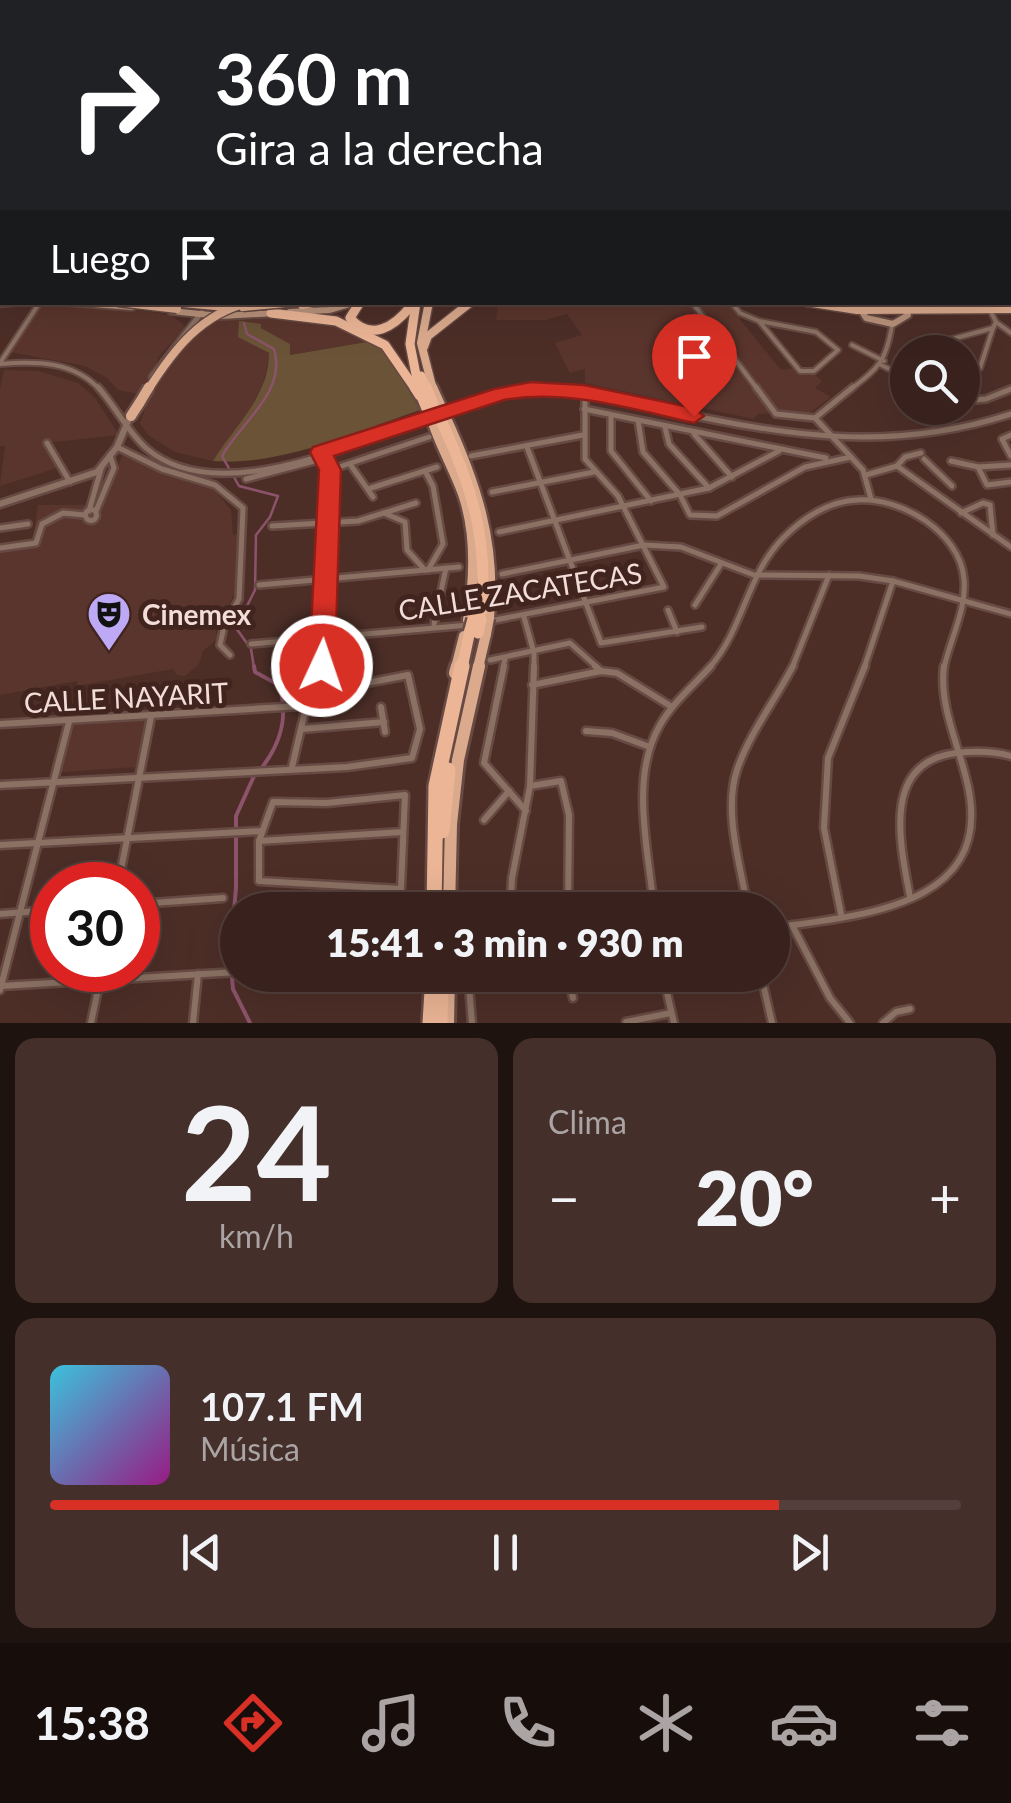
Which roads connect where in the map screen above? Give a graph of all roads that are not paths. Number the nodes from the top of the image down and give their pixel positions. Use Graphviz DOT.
graph roads {
  1 [pos="44,0"];
  2 [pos="51,0"];
  3 [pos="210,0"];
  4 [pos="219,0"];
  5 [pos="38,305"];
  6 [pos="93,305"];
  7 [pos="152,305"];
  8 [pos="235,305"];
  9 [pos="236,305"];
  10 [pos="237,305"];
  11 [pos="264,305"];
  12 [pos="293,305"];
  13 [pos="346,305"];
  14 [pos="356,305"];
  15 [pos="420,305"];
  16 [pos="421,305"];
  17 [pos="422,305"];
  18 [pos="422,305"];
  19 [pos="425,305"];
  20 [pos="458,305"];
  21 [pos="468,305"];
  22 [pos="694,305"];
  23 [pos="733,305"];
  24 [pos="169,306"];
  25 [pos="851,306"];
  26 [pos="994,306"];
  27 [pos="910,307"];
  28 [pos="268,308"];
  29 [pos="1011,308"];
  30 [pos="207,309"];
  31 [pos="234,316"];
  32 [pos="758,320"];
  33 [pos="871,320"];
  34 [pos="215,322"];
  35 [pos="893,324"];
  36 [pos="995,325"];
  37 [pos="191,329"];
  38 [pos="978,332"];
  39 [pos="1011,333"];
  40 [pos="889,335"];
  41 [pos="968,335"];
  42 [pos="990,340"];
  43 [pos="13,345"];
  44 [pos="852,345"];
  45 [pos="0,348"];
  46 [pos="174,349"];
  47 [pos="0,363"];
  48 [pos="882,363"];
  49 [pos="424,368"];
  50 [pos="890,368"];
  51 [pos="980,368"];
  52 [pos="1011,389"];
  53 [pos="584,392"];
  54 [pos="420,395"];
  55 [pos="980,400"];
  56 [pos="584,409"];
  57 [pos="437,414"];
  58 [pos="1011,414"];
  59 [pos="611,415"];
  60 [pos="131,416"];
  61 [pos="815,418"];
  62 [pos="638,420"];
  63 [pos="665,426"];
  64 [pos="125,429"];
  65 [pos="693,433"];
  66 [pos="583,435"];
  67 [pos="1011,435"];
  68 [pos="429,438"];
  69 [pos="834,439"];
  70 [pos="47,443"];
  71 [pos="117,446"];
  72 [pos="526,447"];
  73 [pos="779,451"];
  74 [pos="796,453"];
  75 [pos="1010,453"];
  76 [pos="110,455"];
  77 [pos="324,455"];
  78 [pos="471,456"];
  79 [pos="850,457"];
  80 [pos="832,459"];
  81 [pos="951,461"];
  82 [pos="350,464"];
  83 [pos="1011,465"];
  84 [pos="898,466"];
  85 [pos="436,467"];
  86 [pos="804,467"];
  87 [pos="978,467"];
  88 [pos="101,469"];
  89 [pos="330,470"];
  90 [pos="425,470"];
  91 [pos="935,470"];
  92 [pos="594,472"];
  93 [pos="866,474"];
  94 [pos="732,477"];
  95 [pos="246,479"];
  96 [pos="924,479"];
  97 [pos="70,482"];
  98 [pos="540,482"];
  99 [pos="1011,482"];
  100 [pos="952,486"];
  101 [pos="709,488"];
  102 [pos="368,490"];
  103 [pos="492,492"];
  104 [pos="680,494"];
  105 [pos="372,497"];
  106 [pos="871,499"];
  107 [pos="650,501"];
  108 [pos="416,503"];
  109 [pos="0,504"];
  110 [pos="624,507"];
  111 [pos="90,512"];
  112 [pos="384,513"];
  113 [pos="961,513"];
  114 [pos="365,520"];
  115 [pos="554,520"];
  116 [pos="28,524"];
  117 [pos="326,524"];
  118 [pos="372,524"];
  119 [pos="272,526"];
  120 [pos="0,528"];
  121 [pos="499,532"];
  122 [pos="994,535"];
  123 [pos="644,545"];
  124 [pos="1011,546"];
  125 [pos="0,548"];
  126 [pos="569,560"];
  127 [pos="721,564"];
  128 [pos="460,567"];
  129 [pos="446,568"];
  130 [pos="427,570"];
  131 [pos="502,574"];
  132 [pos="828,574"];
  133 [pos="754,576"];
  134 [pos="326,579"];
  135 [pos="893,582"];
  136 [pos="259,585"];
  137 [pos="963,602"];
  138 [pos="586,604"];
  139 [pos="696,605"];
  140 [pos="668,610"];
  141 [pos="1011,614"];
  142 [pos="524,616"];
  143 [pos="434,624"];
  144 [pos="476,626"];
  145 [pos="702,626"];
  146 [pos="677,632"];
  147 [pos="323,639"];
  148 [pos="251,644"];
  149 [pos="534,653"];
  150 [pos="230,655"];
  151 [pos="505,659"];
  152 [pos="490,660"];
  153 [pos="600,672"];
  154 [pos="532,684"];
  155 [pos="320,692"];
  156 [pos="672,706"];
  157 [pos="310,707"];
  158 [pos="381,708"];
  159 [pos="152,717"];
  160 [pos="70,722"];
  161 [pos="384,722"];
  162 [pos="0,724"];
  163 [pos="302,729"];
  164 [pos="586,730"];
  165 [pos="385,732"];
  166 [pos="650,747"];
  167 [pos="956,752"];
  168 [pos="1011,756"];
  169 [pos="292,767"];
  170 [pos="140,776"];
  171 [pos="54,781"];
  172 [pos="0,785"];
  173 [pos="530,786"];
  174 [pos="509,791"];
  175 [pos="526,811"];
  176 [pos="484,820"];
  177 [pos="263,831"];
  178 [pos="403,832"];
  179 [pos="128,838"];
  180 [pos="259,841"];
  181 [pos="38,843"];
  182 [pos="0,845"];
  183 [pos="123,862"];
  184 [pos="436,892"];
  185 [pos="450,892"];
  186 [pos="511,892"];
  187 [pos="568,892"];
  188 [pos="652,892"];
  189 [pos="745,892"];
  190 [pos="910,897"];
  191 [pos="220,898"];
  192 [pos="160,902"];
  193 [pos="30,912"];
  194 [pos="20,913"];
  195 [pos="0,914"];
  196 [pos="841,914"];
  197 [pos="792,925"];
  198 [pos="220,973"];
  199 [pos="198,974"];
  200 [pos="160,976"];
  201 [pos="30,985"];
  202 [pos="0,987"];
  203 [pos="97,992"];
  204 [pos="429,992"];
  205 [pos="445,992"];
  206 [pos="469,992"];
  207 [pos="572,992"];
  208 [pos="666,992"];
  209 [pos="765,992"];
  210 [pos="573,998"];
  211 [pos="910,1009"];
  212 [pos="670,1012"];
  213 [pos="626,1022"];
  214 [pos="91,1023"];
  215 [pos="193,1023"];
  216 [pos="427,1023"];
  217 [pos="444,1023"];
  218 [pos="472,1023"];
  219 [pos="674,1023"];
  220 [pos="772,1023"];
  221 [pos="850,1023"];
  222 [pos="883,1023"];
  1 -- 2 [label="street"];
  3 -- 4 [label="street"];
  5 -- 43 [label="street"];
  6 -- 24 [label="main road"];
  7 -- 12 [label="main road, bridge"];
  8 -- 60 [label="main road, bridge"];
  9 -- 30 [label="main road"];
  10 -- 30 [label="main road"];
  11 -- 24 [label="main road, bridge"];
  13 -- 28 [label="main road"];
  14 -- 15 [label="highway"];
  16 -- 54 [label="highway"];
  17 -- 49 [label="main road"];
  18 -- 57 [label="highway"];
  19 -- 20 [label="main road"];
  21 -- 49 [label="main road"];
  22 -- 61 [label="street"];
  23 -- 32 [label="street"];
  24 -- 30 [label="main road"];
  25 -- 27 [label="main road"];
  25 -- 33 [label="main road"];
  26 -- 27 [label="main road"];
  26 -- 29 [label="main road"];
  26 -- 36 [label="street"];
  27 -- 35 [label="main road"];
  28 -- 31 [label="main road"];
  28 -- 54 [label="highway"];
  30 -- 31 [label="main road"];
  30 -- 34 [label="main road"];
  30 -- 37 [label="street"];
  31 -- 34 [label="main road"];
  32 -- 32 [label="street"];
  33 -- 35 [label="main road"];
  33 -- 40 [label="street"];
  34 -- 37 [label="main road"];
  35 -- 40 [label="street"];
  36 -- 38 [label="street"];
  36 -- 39 [label="street"];
  36 -- 42 [label="street"];
  37 -- 46 [label="street"];
  38 -- 41 [label="street"];
  38 -- 42 [label="street"];
  40 -- 48 [label="street"];
  42 -- 51 [label="street"];
  43 -- 45 [label="street"];
  43 -- 47 [label="street"];
  44 -- 48 [label="street"];
  46 -- 60 [label="street"];
  46 -- 64 [label="street"];
  47 -- 64 [label="street"];
  48 -- 50 [label="street"];
  48 -- 61 [label="street"];
  49 -- 57 [label="main road"];
  52 -- 55 [label="street"];
  53 -- 56 [label="street"];
  53 -- 69 [label="street"];
  53 -- 77 [label="street"];
  54 -- 57 [label="highway"];
  56 -- 59 [label="street"];
  56 -- 66 [label="street"];
  57 -- 144 [label="highway"];
  58 -- 69 [label="street"];
  59 -- 62 [label="street"];
  59 -- 107 [label="street"];
  60 -- 64 [label="street"];
  61 -- 69 [label="street"];
  62 -- 63 [label="street"];
  62 -- 104 [label="street"];
  63 -- 65 [label="street"];
  63 -- 101 [label="street"];
  64 -- 71 [label="street"];
  64 -- 77 [label="street"];
  65 -- 73 [label="street"];
  65 -- 94 [label="street"];
  66 -- 72 [label="street"];
  66 -- 92 [label="street"];
  67 -- 75 [label="street"];
  68 -- 82 [label="street"];
  69 -- 79 [label="street"];
  70 -- 97 [label="street"];
  71 -- 76 [label="street"];
  71 -- 150 [label="street"];
  72 -- 78 [label="street"];
  72 -- 98 [label="street"];
  73 -- 74 [label="street"];
  73 -- 94 [label="street"];
  74 -- 80 [label="street"];
  74 -- 86 [label="street"];
  76 -- 88 [label="street"];
  76 -- 111 [label="street"];
  77 -- 89 [label="street"];
  77 -- 95 [label="street"];
  79 -- 80 [label="street"];
  79 -- 93 [label="street"];
  80 -- 86 [label="street"];
  81 -- 87 [label="street"];
  82 -- 89 [label="street"];
  82 -- 102 [label="street"];
  83 -- 87 [label="street"];
  84 -- 91 [label="street"];
  84 -- 93 [label="street"];
  84 -- 96 [label="street"];
  85 -- 90 [label="street"];
  86 -- 104 [label="street"];
  87 -- 99 [label="street"];
  88 -- 97 [label="street"];
  88 -- 111 [label="street"];
  89 -- 117 [label="street"];
  90 -- 102 [label="street"];
  90 -- 130 [label="street"];
  91 -- 96 [label="street"];
  91 -- 100 [label="street"];
  92 -- 98 [label="street"];
  92 -- 110 [label="street"];
  93 -- 106 [label="street"];
  94 -- 101 [label="street"];
  96 -- 113 [label="street"];
  97 -- 109 [label="street"];
  98 -- 103 [label="street"];
  98 -- 115 [label="street"];
  101 -- 104 [label="street"];
  102 -- 105 [label="street"];
  104 -- 107 [label="street"];
  106 -- 133 [label="street"];
  106 -- 137 [label="street"];
  107 -- 110 [label="street"];
  108 -- 112 [label="street"];
  110 -- 115 [label="street"];
  110 -- 123 [label="street"];
  111 -- 125 [label="street"];
  112 -- 114 [label="street"];
  112 -- 130 [label="street"];
  113 -- 122 [label="street"];
  113 -- 122 [label="street"];
  114 -- 117 [label="street"];
  114 -- 118 [label="street"];
  115 -- 121 [label="street"];
  115 -- 126 [label="street"];
  116 -- 120 [label="street"];
  117 -- 119 [label="street"];
  117 -- 134 [label="street"];
  122 -- 124 [label="street"];
  123 -- 126 [label="street"];
  123 -- 127 [label="street"];
  123 -- 138 [label="street, CALLE ZACATECAS"];
  126 -- 131 [label="street"];
  126 -- 138 [label="street"];
  127 -- 133 [label="street"];
  127 -- 139 [label="street"];
  128 -- 129 [label="street"];
  129 -- 130 [label="street"];
  129 -- 143 [label="street"];
  130 -- 134 [label="street"];
  132 -- 133 [label="street"];
  132 -- 135 [label="street"];
  132 -- 189 [label="street"];
  133 -- 156 [label="street"];
  134 -- 136 [label="street"];
  134 -- 147 [label="street"];
  135 -- 137 [label="street"];
  135 -- 196 [label="street"];
  137 -- 141 [label="street"];
  137 -- 167 [label="street"];
  138 -- 142 [label="street, CALLE ZACATECAS"];
  138 -- 146 [label="street"];
  140 -- 146 [label="street"];
  142 -- 147 [label="street, CALLE ZACATECAS"];
  142 -- 149 [label="street"];
  144 -- 184 [label="highway"];
  144 -- 185 [label="main road"];
  145 -- 146 [label="street"];
  147 -- 148 [label="street, CALLE ZACATECAS"];
  147 -- 155 [label="street"];
  149 -- 151 [label="street"];
  149 -- 153 [label="street"];
  149 -- 154 [label="street"];
  151 -- 152 [label="street"];
  151 -- 174 [label="street"];
  153 -- 154 [label="street"];
  153 -- 156 [label="street"];
  154 -- 173 [label="street"];
  155 -- 157 [label="street"];
  155 -- 169 [label="street"];
  156 -- 166 [label="street"];
  157 -- 159 [label="street, CALLE NAYARIT"];
  157 -- 163 [label="street"];
  158 -- 161 [label="street"];
  159 -- 160 [label="street, CALLE NAYARIT"];
  159 -- 170 [label="street"];
  160 -- 162 [label="street, CALLE NAYARIT"];
  160 -- 171 [label="street"];
  161 -- 163 [label="street"];
  161 -- 165 [label="street"];
  163 -- 169 [label="street"];
  164 -- 166 [label="street"];
  166 -- 188 [label="street"];
  167 -- 168 [label="street"];
  167 -- 190 [label="street"];
  167 -- 190 [label="street"];
  169 -- 170 [label="street"];
  170 -- 171 [label="street"];
  170 -- 179 [label="street"];
  171 -- 172 [label="street"];
  171 -- 181 [label="street"];
  173 -- 175 [label="street"];
  173 -- 187 [label="street"];
  174 -- 175 [label="street"];
  174 -- 176 [label="street"];
  175 -- 186 [label="street"];
  177 -- 178 [label="street"];
  177 -- 179 [label="street"];
  177 -- 180 [label="street"];
  178 -- 180 [label="street"];
  178 -- 180 [label="street"];
  179 -- 181 [label="street"];
  179 -- 183 [label="street"];
  181 -- 182 [label="street"];
  181 -- 194 [label="street"];
  190 -- 196 [label="street"];
  191 -- 192 [label="street"];
  193 -- 194 [label="street"];
  194 -- 195 [label="street"];
  194 -- 202 [label="street"];
  196 -- 197 [label="street"];
  197 -- 221 [label="street"];
  198 -- 199 [label="street"];
  199 -- 200 [label="street"];
  199 -- 215 [label="street"];
  201 -- 202 [label="street"];
  203 -- 214 [label="street"];
  204 -- 216 [label="highway"];
  205 -- 217 [label="highway"];
  206 -- 218 [label="street"];
  207 -- 210 [label="street"];
  208 -- 212 [label="street"];
  209 -- 220 [label="street"];
  211 -- 222 [label="street"];
  212 -- 213 [label="street"];
  212 -- 219 [label="street"];
}
